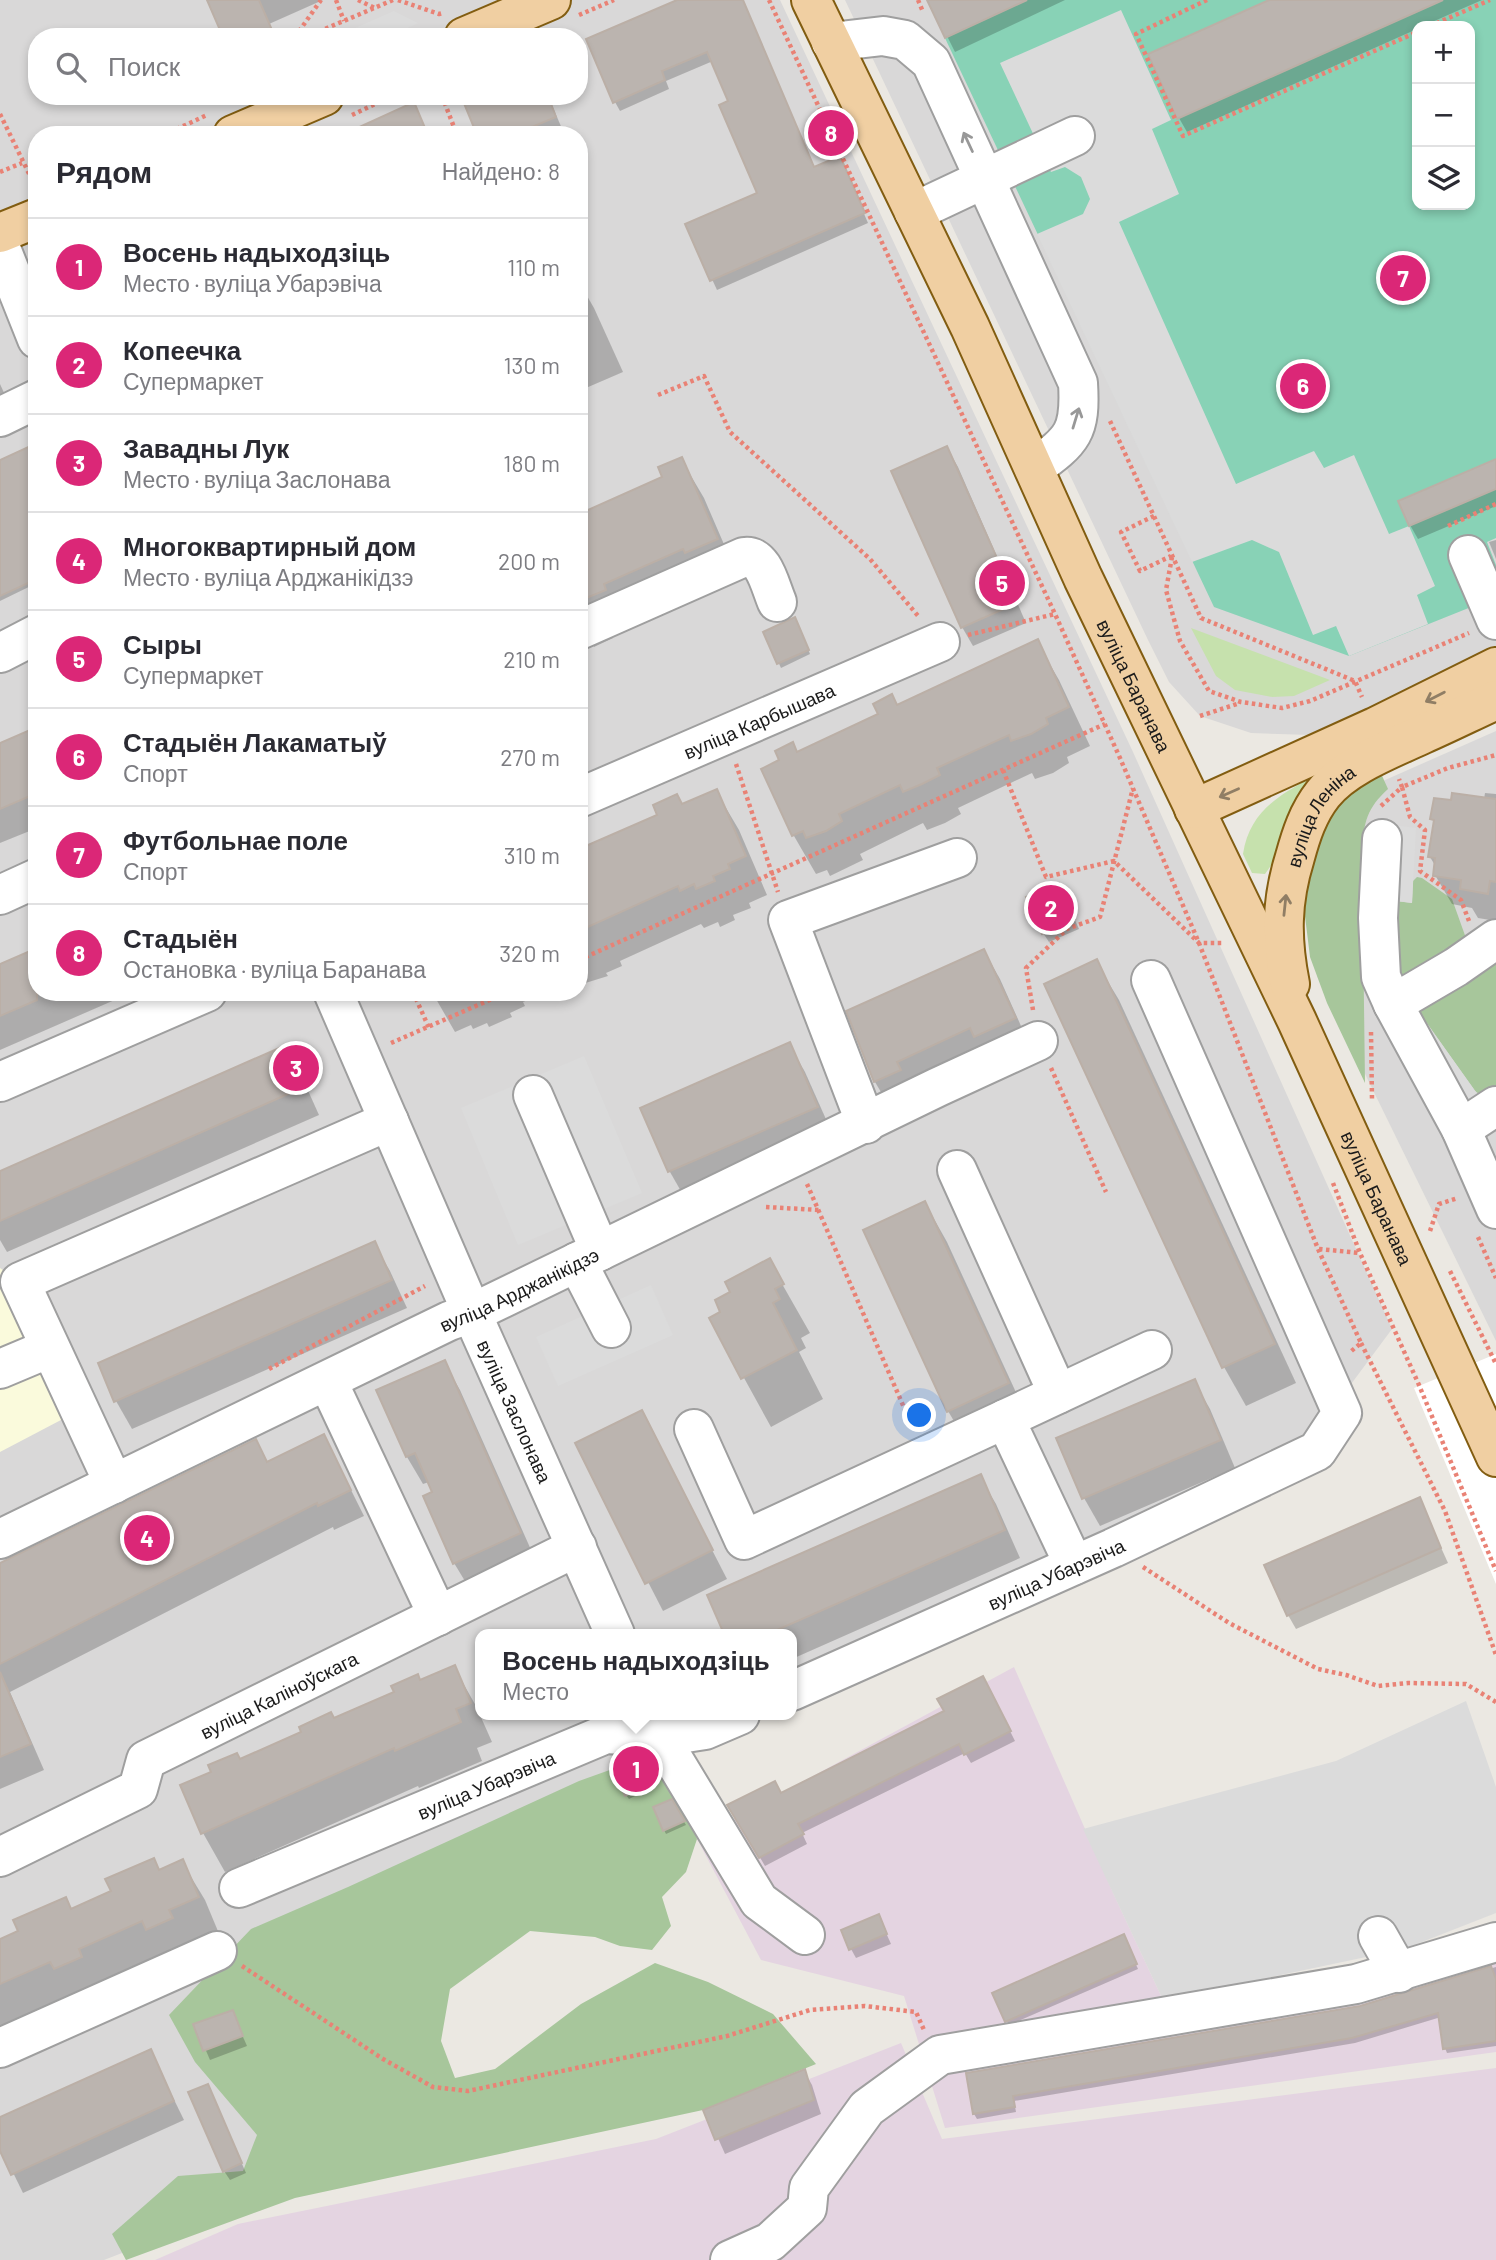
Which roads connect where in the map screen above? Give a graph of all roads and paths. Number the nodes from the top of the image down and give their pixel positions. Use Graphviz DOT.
graph roads {
  1 [pos="321,0"];
  2 [pos="336,0"];
  3 [pos="358,0"];
  4 [pos="396,0"];
  5 [pos="551,0"];
  6 [pos="769,0"];
  7 [pos="811,0"];
  8 [pos="1207,0"];
  9 [pos="1490,0"];
  10 [pos="374,8"];
  11 [pos="344,21"];
  12 [pos="1442,21"];
  13 [pos="457,23"];
  14 [pos="301,28"];
  15 [pos="327,28"];
  16 [pos="1412,34"];
  17 [pos="831,42"];
  18 [pos="303,105"];
  19 [pos="445,105"];
  20 [pos="0,114"];
  21 [pos="254,126"];
  22 [pos="454,126"];
  23 [pos="1075,136"];
  24 [pos="22,163"];
  25 [pos="0,172"];
  26 [pos="28,174"];
  27 [pos="984,178"];
  28 [pos="914,212"];
  29 [pos="28,222"];
  30 [pos="0,233"];
  31 [pos="0,246"];
  32 [pos="28,316"];
  33 [pos="658,396"];
  34 [pos="28,403"];
  35 [pos="0,417"];
  36 [pos="1034,468"];
  37 [pos="1496,504"];
  38 [pos="1154,516"];
  39 [pos="1458,540"];
  40 [pos="777,602"];
  41 [pos="1055,614"];
  42 [pos="588,626"];
  43 [pos="1483,626"];
  44 [pos="28,639"];
  45 [pos="940,642"];
  46 [pos="0,653"];
  47 [pos="1496,667"];
  48 [pos="1496,700"];
  49 [pos="1241,702"];
  50 [pos="1200,716"];
  51 [pos="1105,724"];
  52 [pos="726,736"];
  53 [pos="1496,755"];
  54 [pos="1003,770"];
  55 [pos="1133,788"];
  56 [pos="588,794"];
  57 [pos="1195,809"];
  58 [pos="1382,839"];
  59 [pos="957,858"];
  60 [pos="1114,861"];
  61 [pos="772,874"];
  62 [pos="28,882"];
  63 [pos="0,895"];
  64 [pos="788,920"];
  65 [pos="1199,943"];
  66 [pos="1225,943"];
  67 [pos="1488,944"];
  68 [pos="588,956"];
  69 [pos="1152,980"];
  70 [pos="186,1001"];
  71 [pos="337,1001"];
  72 [pos="417,1001"];
  73 [pos="488,1001"];
  74 [pos="1394,1004"];
  75 [pos="1297,1021"];
  76 [pos="429,1028"];
  77 [pos="1038,1041"];
  78 [pos="361,1056"];
  79 [pos="0,1082"];
  80 [pos="533,1095"];
  81 [pos="1496,1106"];
  82 [pos="389,1121"];
  83 [pos="866,1124"];
  84 [pos="1461,1129"];
  85 [pos="796,1157"];
  86 [pos="957,1170"];
  87 [pos="1106,1192"];
  88 [pos="1478,1203"];
  89 [pos="1430,1231"];
  90 [pos="1318,1249"];
  91 [pos="1360,1253"];
  92 [pos="589,1257"];
  93 [pos="472,1313"];
  94 [pos="611,1328"];
  95 [pos="1360,1343"];
  96 [pos="50,1348"];
  97 [pos="1152,1350"];
  98 [pos="1492,1355"];
  99 [pos="1496,1364"];
  100 [pos="0,1369"];
  101 [pos="1326,1376"];
  102 [pos="328,1382"];
  103 [pos="1419,1385"];
  104 [pos="1058,1394"];
  105 [pos="1005,1419"];
  106 [pos="694,1429"];
  107 [pos="925,1456"];
  108 [pos="1496,1457"];
  109 [pos="114,1484"];
  110 [pos="0,1539"];
  111 [pos="577,1547"];
  112 [pos="1112,1548"];
  113 [pos="1074,1565"];
  114 [pos="1496,1571"];
  115 [pos="438,1616"];
  116 [pos="613,1629"];
  117 [pos="1496,1655"];
  118 [pos="797,1690"];
  119 [pos="1496,1702"];
  120 [pos="728,1720"];
  121 [pos="655,1726"];
  122 [pos="0,1857"];
  123 [pos="239,1888"];
  124 [pos="805,1935"];
  125 [pos="1378,1936"];
  126 [pos="1496,1942"];
  127 [pos="217,1951"];
  128 [pos="1399,1973"];
  129 [pos="0,2048"];
  130 [pos="940,2055"];
  131 [pos="730,2260"];
  1 -- 14 [label="path"];
  2 -- 11 [label="path"];
  3 -- 10 [label="path"];
  4 -- 10 [label="path"];
  4 -- 13 [label="path"];
  5 -- 13 [label="main road"];
  6 -- 41 [label="path"];
  7 -- 17 [label="main road, вуліца Баранава"];
  8 -- 16 [label="path"];
  9 -- 12 [label="path"];
  10 -- 11 [label="path"];
  11 -- 15 [label="path"];
  27 -- 17 [label="street, one-way"];
  17 -- 28 [label="main road, вуліца Баранава"];
  18 -- 21 [label="main road"];
  19 -- 22 [label="path"];
  20 -- 24 [label="path"];
  23 -- 27 [label="street"];
  24 -- 25 [label="path"];
  24 -- 26 [label="path"];
  27 -- 28 [label="street"];
  36 -- 27 [label="street, one-way"];
  28 -- 36 [label="main road, вуліца Баранава"];
  29 -- 30 [label="main road"];
  31 -- 32 [label="street"];
  33 -- 45 [label="path"];
  34 -- 35 [label="street"];
  36 -- 57 [label="main road, вуліца Баранава"];
  37 -- 39 [label="path"];
  38 -- 49 [label="path"];
  39 -- 43 [label="street"];
  40 -- 42 [label="street"];
  41 -- 45 [label="path"];
  41 -- 51 [label="path"];
  43 -- 49 [label="path"];
  44 -- 46 [label="street"];
  45 -- 52 [label="street, вуліца Карбышава"];
  47 -- 57 [label="main road, вуліца Леніна, one-way"];
  75 -- 48 [label="main road, вуліца Леніна, one-way"];
  49 -- 50 [label="path"];
  51 -- 54 [label="path"];
  51 -- 55 [label="path"];
  52 -- 56 [label="street, вуліца Карбышава"];
  52 -- 61 [label="path"];
  53 -- 67 [label="path"];
  54 -- 60 [label="path"];
  54 -- 61 [label="path"];
  55 -- 60 [label="path"];
  55 -- 65 [label="path"];
  57 -- 75 [label="main road, вуліца Баранава"];
  58 -- 74 [label="street"];
  59 -- 64 [label="street"];
  60 -- 65 [label="path"];
  60 -- 77 [label="path"];
  61 -- 64 [label="path"];
  61 -- 68 [label="path"];
  62 -- 63 [label="street"];
  64 -- 83 [label="street"];
  65 -- 66 [label="path"];
  65 -- 90 [label="path"];
  67 -- 74 [label="street"];
  69 -- 101 [label="street"];
  70 -- 79 [label="street"];
  71 -- 78 [label="street, вуліца Заслонава"];
  72 -- 76 [label="path"];
  73 -- 76 [label="path"];
  74 -- 84 [label="street"];
  75 -- 108 [label="main road, вуліца Баранава"];
  76 -- 78 [label="path"];
  77 -- 83 [label="street, вуліца Арджанікідзэ"];
  77 -- 87 [label="path"];
  78 -- 82 [label="street, вуліца Заслонава"];
  80 -- 92 [label="street"];
  81 -- 84 [label="street"];
  82 -- 93 [label="street, вуліца Заслонава"];
  82 -- 96 [label="street"];
  83 -- 85 [label="street, вуліца Арджанікідзэ"];
  84 -- 88 [label="street"];
  85 -- 92 [label="street, вуліца Арджанікідзэ"];
  85 -- 107 [label="path"];
  86 -- 104 [label="street"];
  88 -- 89 [label="path"];
  90 -- 91 [label="path"];
  90 -- 95 [label="path"];
  92 -- 93 [label="street, вуліца Арджанікідзэ"];
  92 -- 94 [label="street"];
  93 -- 102 [label="street, вуліца Арджанікідзэ"];
  93 -- 111 [label="street, вуліца Заслонава"];
  95 -- 101 [label="path"];
  95 -- 117 [label="path"];
  96 -- 100 [label="street"];
  96 -- 109 [label="street"];
  97 -- 104 [label="street"];
  98 -- 99 [label="path"];
  101 -- 112 [label="street, вуліца Убарэвіча"];
  102 -- 109 [label="street, вуліца Арджанікідзэ"];
  102 -- 115 [label="street"];
  103 -- 114 [label="path"];
  104 -- 105 [label="street"];
  105 -- 107 [label="street"];
  105 -- 113 [label="street"];
  106 -- 107 [label="street"];
  109 -- 110 [label="street, вуліца Арджанікідзэ"];
  111 -- 115 [label="street, вуліца Каліноўскага"];
  111 -- 116 [label="street, вуліца Заслонава"];
  112 -- 113 [label="street, вуліца Убарэвіча"];
  112 -- 119 [label="path"];
  113 -- 118 [label="street, вуліца Убарэвіча"];
  115 -- 122 [label="street, вуліца Каліноўскага"];
  120 -- 121 [label="street, вуліца Убарэвіча"];
  121 -- 123 [label="street, вуліца Убарэвіча"];
  121 -- 124 [label="street"];
  125 -- 128 [label="street"];
  126 -- 128 [label="street"];
  127 -- 129 [label="street"];
  127 -- 130 [label="path"];
  128 -- 130 [label="street"];
  130 -- 131 [label="street"];
}
